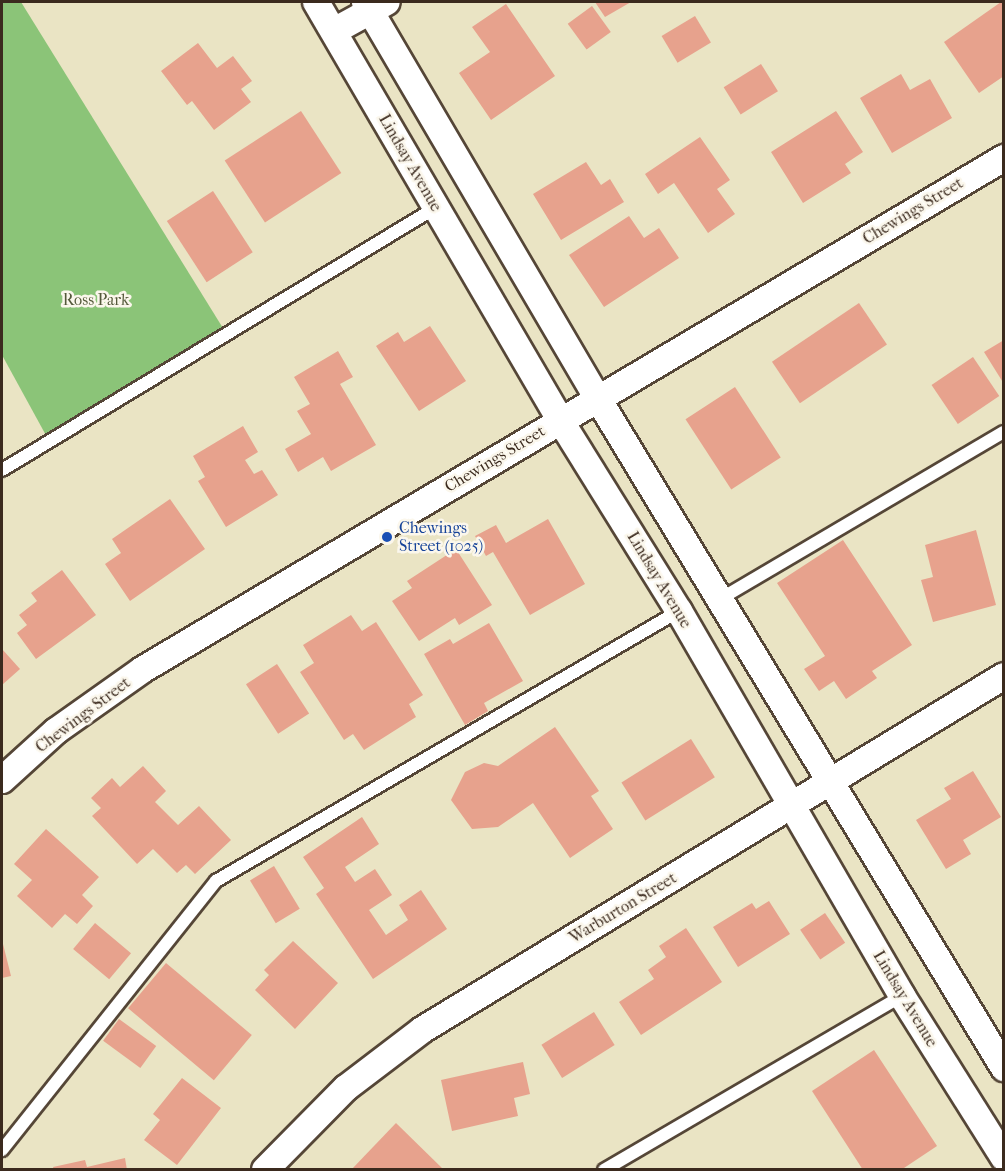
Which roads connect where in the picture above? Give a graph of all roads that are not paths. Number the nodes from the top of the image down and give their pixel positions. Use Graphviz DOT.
graph roads {
  1 [pos="316,2"];
  2 [pos="374,5"];
  3 [pos="334,32"];
  4 [pos="1004,158"];
  5 [pos="435,208"];
  6 [pos="597,397"];
  7 [pos="560,420"];
  8 [pos="1004,432"];
  9 [pos="2,470"];
  10 [pos="720,599"];
  11 [pos="679,611"];
  12 [pos="1004,676"];
  13 [pos="2,780"];
  14 [pos="830,782"];
  15 [pos="792,806"];
  16 [pos="902,996"];
  17 [pos="1004,1068"];
  18 [pos="2,1150"];
  19 [pos="1004,1158"];
  20 [pos="265,1170"];
  21 [pos="604,1170"];
  1 -- 3 [label="street, Lindsay Avenue"];
  2 -- 3 [label="street"];
  2 -- 6 [label="street"];
  3 -- 5 [label="street, Lindsay Avenue"];
  4 -- 6 [label="street, Chewings Street"];
  5 -- 7 [label="street, Lindsay Avenue"];
  5 -- 9 [label="lane"];
  6 -- 7 [label="street, Chewings Street"];
  6 -- 10 [label="street"];
  7 -- 11 [label="street, Lindsay Avenue"];
  7 -- 13 [label="street, Chewings Street"];
  8 -- 10 [label="lane"];
  10 -- 14 [label="street"];
  11 -- 15 [label="street, Lindsay Avenue"];
  11 -- 18 [label="lane"];
  12 -- 14 [label="street, Warburton Street"];
  14 -- 15 [label="street, Warburton Street"];
  14 -- 17 [label="street"];
  15 -- 16 [label="street, Lindsay Avenue"];
  15 -- 20 [label="street, Warburton Street"];
  16 -- 19 [label="street, Lindsay Avenue"];
  16 -- 21 [label="lane"];
}
